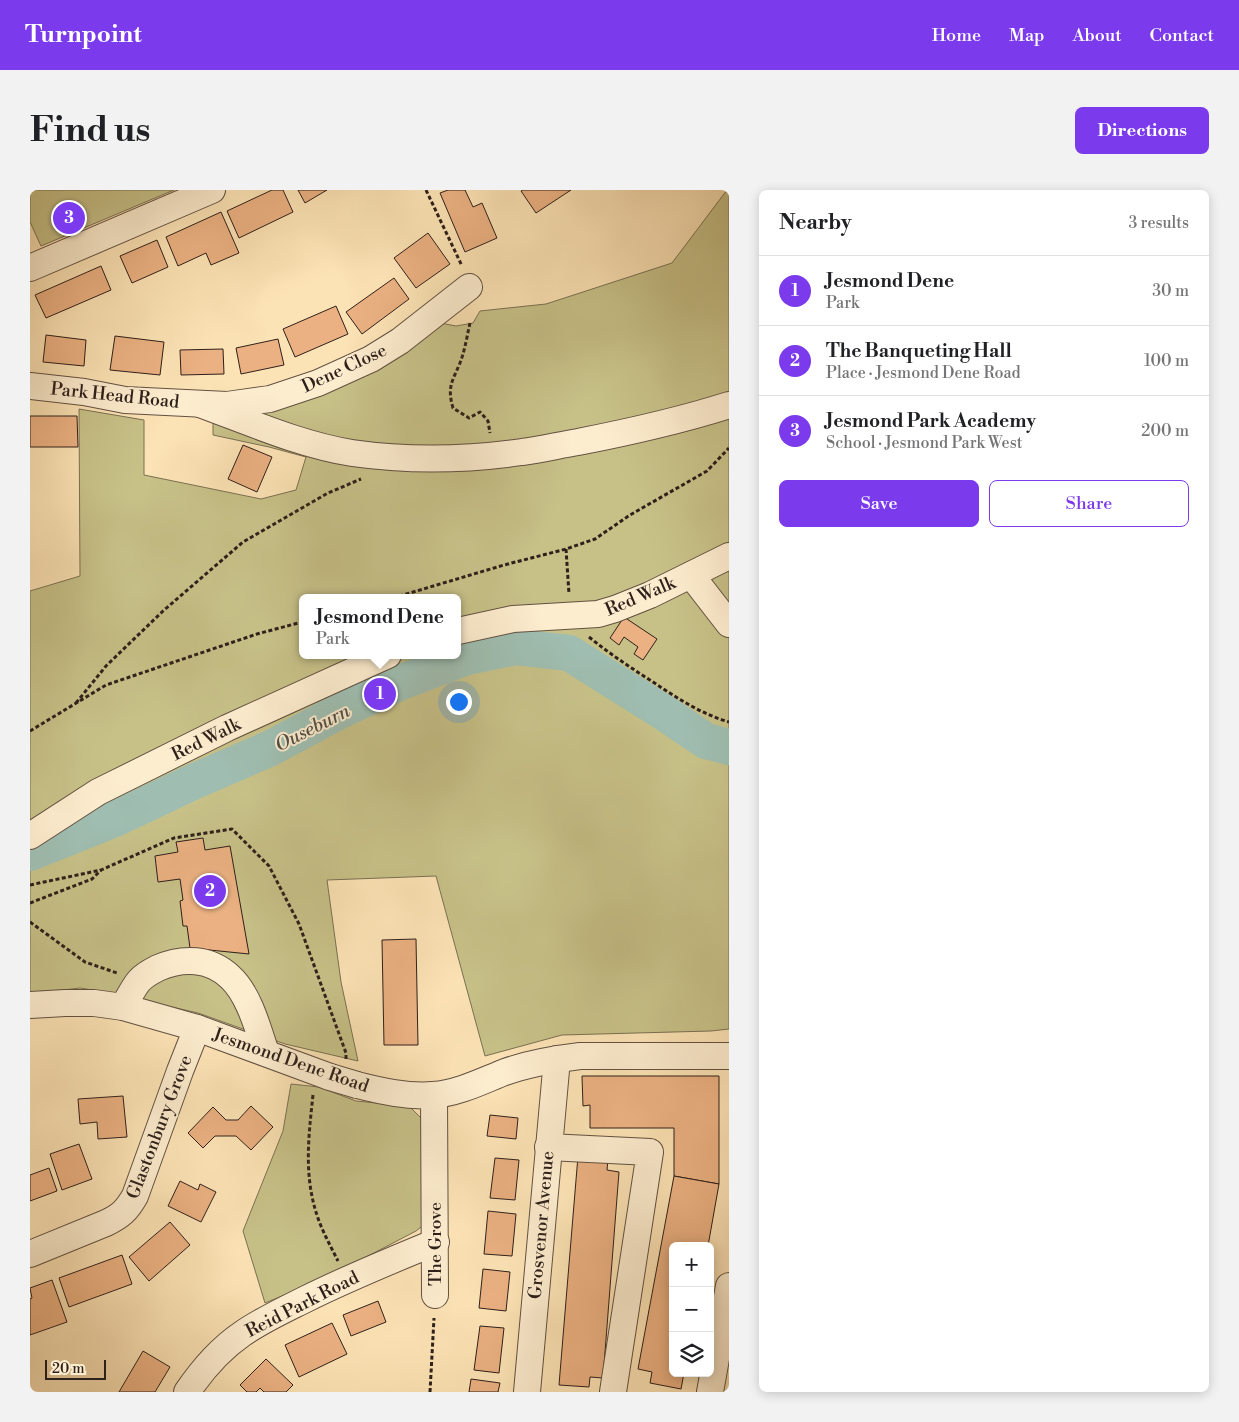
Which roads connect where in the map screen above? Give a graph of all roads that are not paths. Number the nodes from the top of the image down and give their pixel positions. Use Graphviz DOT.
graph roads {
  1 [pos="212,190"];
  2 [pos="30,268"];
  3 [pos="469,287"];
  4 [pos="30,386"];
  5 [pos="200,404"];
  6 [pos="729,405"];
  7 [pos="729,556"];
  8 [pos="691,574"];
  9 [pos="729,624"];
  10 [pos="461,629"];
  11 [pos="379,659"];
  12 [pos="30,836"];
  13 [pos="30,1005"];
  14 [pos="124,1007"];
  15 [pos="196,1028"];
  16 [pos="266,1053"];
  17 [pos="729,1056"];
  18 [pos="557,1058"];
  19 [pos="434,1095"];
  20 [pos="548,1147"];
  21 [pos="436,1242"];
  22 [pos="30,1254"];
  23 [pos="729,1286"];
  24 [pos="436,1295"];
  25 [pos="187,1392"];
  26 [pos="527,1392"];
  27 [pos="613,1392"];
  28 [pos="710,1392"];
  1 -- 2 [label="street"];
  3 -- 5 [label="street, Dene Close"];
  4 -- 5 [label="street, Park Head Road"];
  5 -- 6 [label="street"];
  7 -- 8 [label="street, Red Walk"];
  8 -- 9 [label="street"];
  8 -- 10 [label="street, Red Walk"];
  11 -- 12 [label="street, Red Walk"];
  13 -- 14 [label="street, Jesmond Dene Road"];
  14 -- 15 [label="street, Jesmond Dene Road"];
  14 -- 16 [label="street"];
  15 -- 16 [label="street, Jesmond Dene Road"];
  15 -- 22 [label="street, Glastonbury Grove"];
  16 -- 19 [label="street, Jesmond Dene Road, bridge"];
  17 -- 18 [label="street, Jesmond Dene Road"];
  18 -- 19 [label="street, Jesmond Dene Road"];
  18 -- 20 [label="street, Grosvenor Avenue"];
  19 -- 21 [label="street, The Grove"];
  20 -- 26 [label="street, Grosvenor Avenue"];
  20 -- 27 [label="street"];
  21 -- 24 [label="street, The Grove"];
  21 -- 25 [label="street, Reid Park Road"];
  23 -- 28 [label="street"];
}
